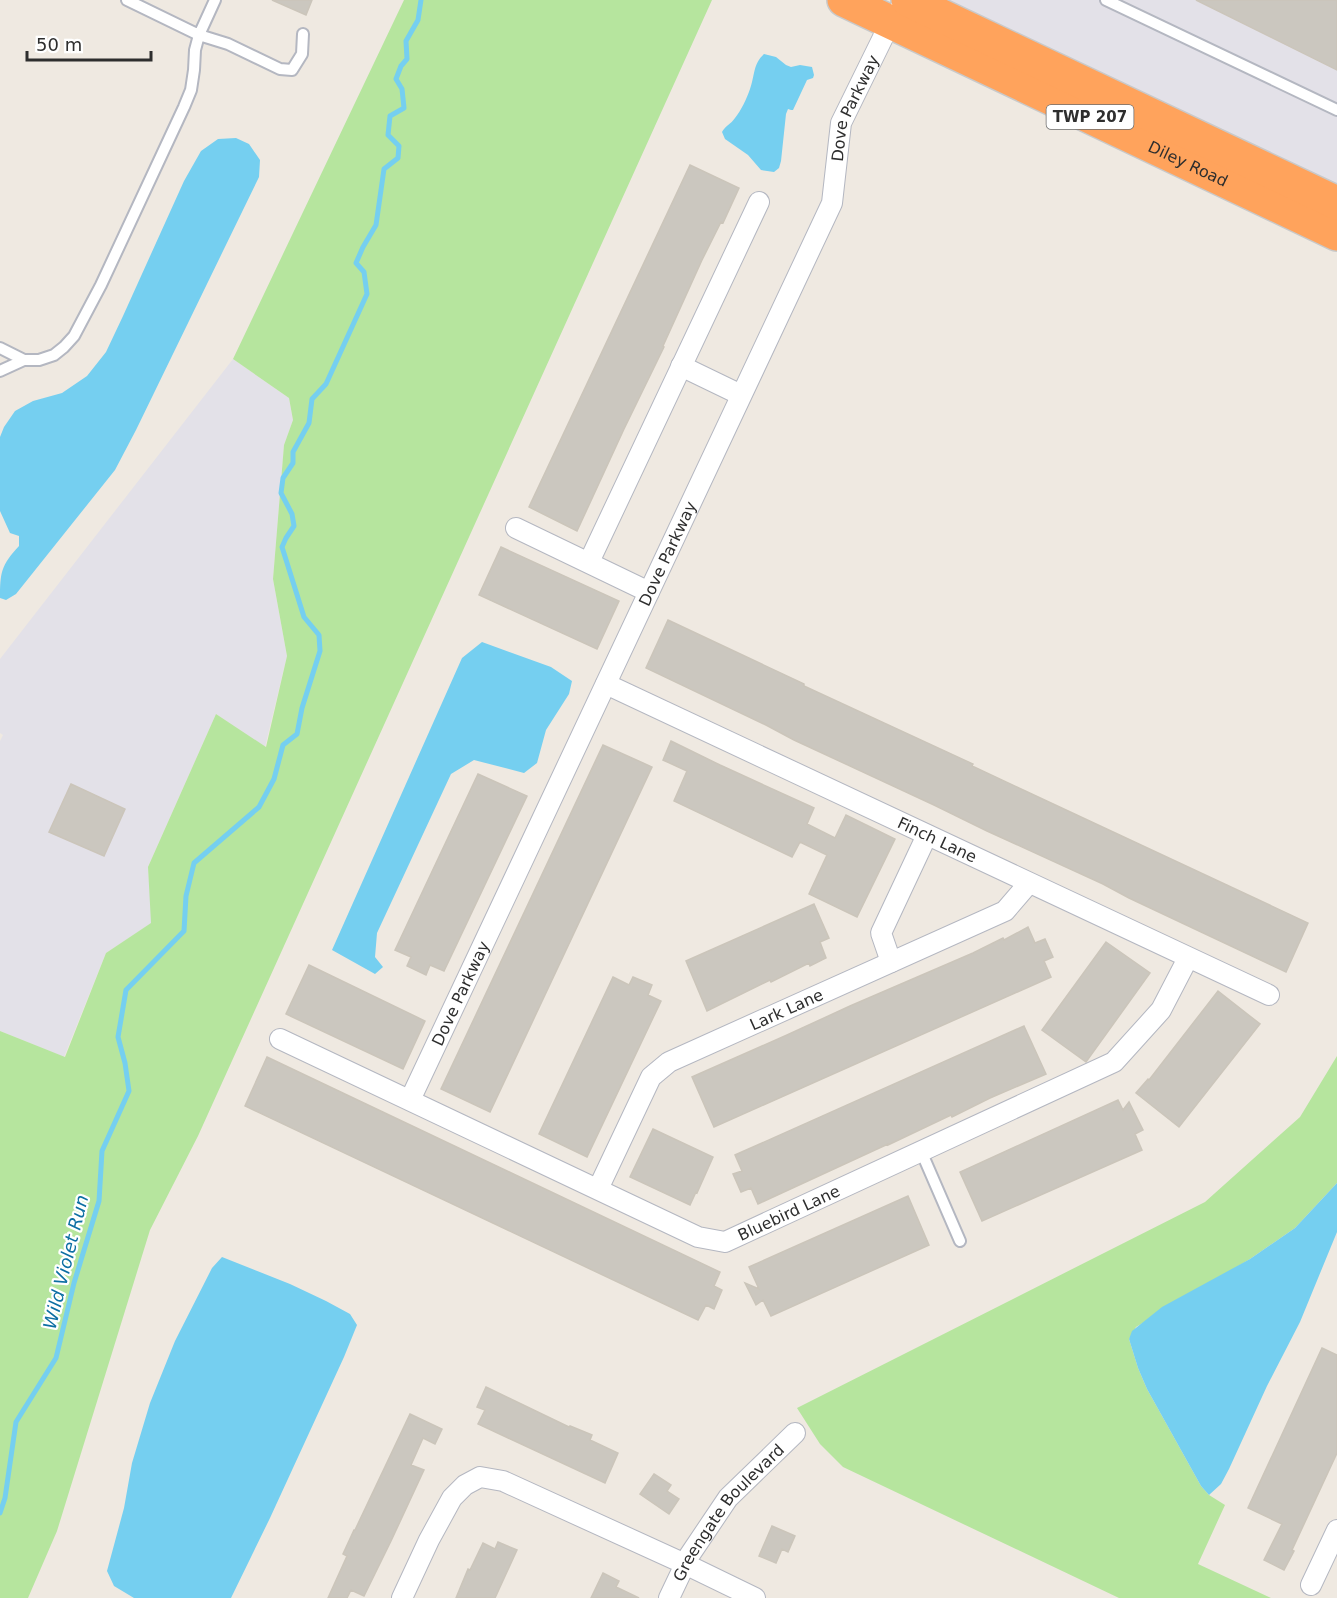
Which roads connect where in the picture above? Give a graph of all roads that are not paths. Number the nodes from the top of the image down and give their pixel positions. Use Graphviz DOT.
graph roads {
  1 [pos="127,0"];
  2 [pos="215,0"];
  3 [pos="844,0"];
  4 [pos="1106,0"];
  5 [pos="900,7"];
  6 [pos="303,34"];
  7 [pos="199,35"];
  8 [pos="1337,110"];
  9 [pos="759,202"];
  10 [pos="1337,203"];
  11 [pos="1337,234"];
  12 [pos="0,348"];
  13 [pos="24,360"];
  14 [pos="681,366"];
  15 [pos="0,371"];
  16 [pos="741,395"];
  17 [pos="516,528"];
  18 [pos="588,562"];
  19 [pos="649,592"];
  20 [pos="606,684"];
  21 [pos="927,835"];
  22 [pos="1029,883"];
  23 [pos="1188,958"];
  24 [pos="891,962"];
  25 [pos="1269,995"];
  26 [pos="280,1039"];
  27 [pos="410,1100"];
  28 [pos="921,1151"];
  29 [pos="598,1189"];
  30 [pos="960,1241"];
  31 [pos="795,1433"];
  32 [pos="1337,1530"];
  33 [pos="686,1564"];
  34 [pos="1311,1585"];
  35 [pos="402,1598"];
  36 [pos="669,1598"];
  37 [pos="755,1598"];
  1 -- 7 [label="lane"];
  2 -- 7 [label="lane"];
  3 -- 5 [label="highway, Diley Road / TWP 207"];
  4 -- 8 [label="lane"];
  5 -- 10 [label="highway, Diley Road / TWP 207"];
  5 -- 11 [label="highway, Diley Road / TWP 207"];
  5 -- 16 [label="street, Dove Parkway"];
  6 -- 7 [label="lane"];
  7 -- 13 [label="lane"];
  9 -- 14 [label="street"];
  12 -- 13 [label="lane"];
  13 -- 15 [label="lane"];
  14 -- 16 [label="street"];
  14 -- 18 [label="street"];
  16 -- 19 [label="street, Dove Parkway"];
  17 -- 18 [label="street"];
  18 -- 19 [label="street"];
  19 -- 20 [label="street, Dove Parkway"];
  20 -- 21 [label="street, Finch Lane"];
  20 -- 27 [label="street, Dove Parkway"];
  21 -- 22 [label="street, Finch Lane"];
  21 -- 24 [label="street"];
  22 -- 23 [label="street, Finch Lane"];
  22 -- 24 [label="street, Lark Lane"];
  23 -- 25 [label="street, Finch Lane"];
  23 -- 28 [label="street, Bluebird Lane"];
  24 -- 29 [label="street, Lark Lane"];
  26 -- 27 [label="street, Bluebird Lane"];
  27 -- 29 [label="street, Bluebird Lane"];
  28 -- 29 [label="street, Bluebird Lane"];
  28 -- 30 [label="lane"];
  31 -- 33 [label="street, Greengate Boulevard"];
  32 -- 34 [label="street"];
  33 -- 35 [label="street"];
  33 -- 36 [label="street, Greengate Boulevard"];
  33 -- 37 [label="street"];
}
